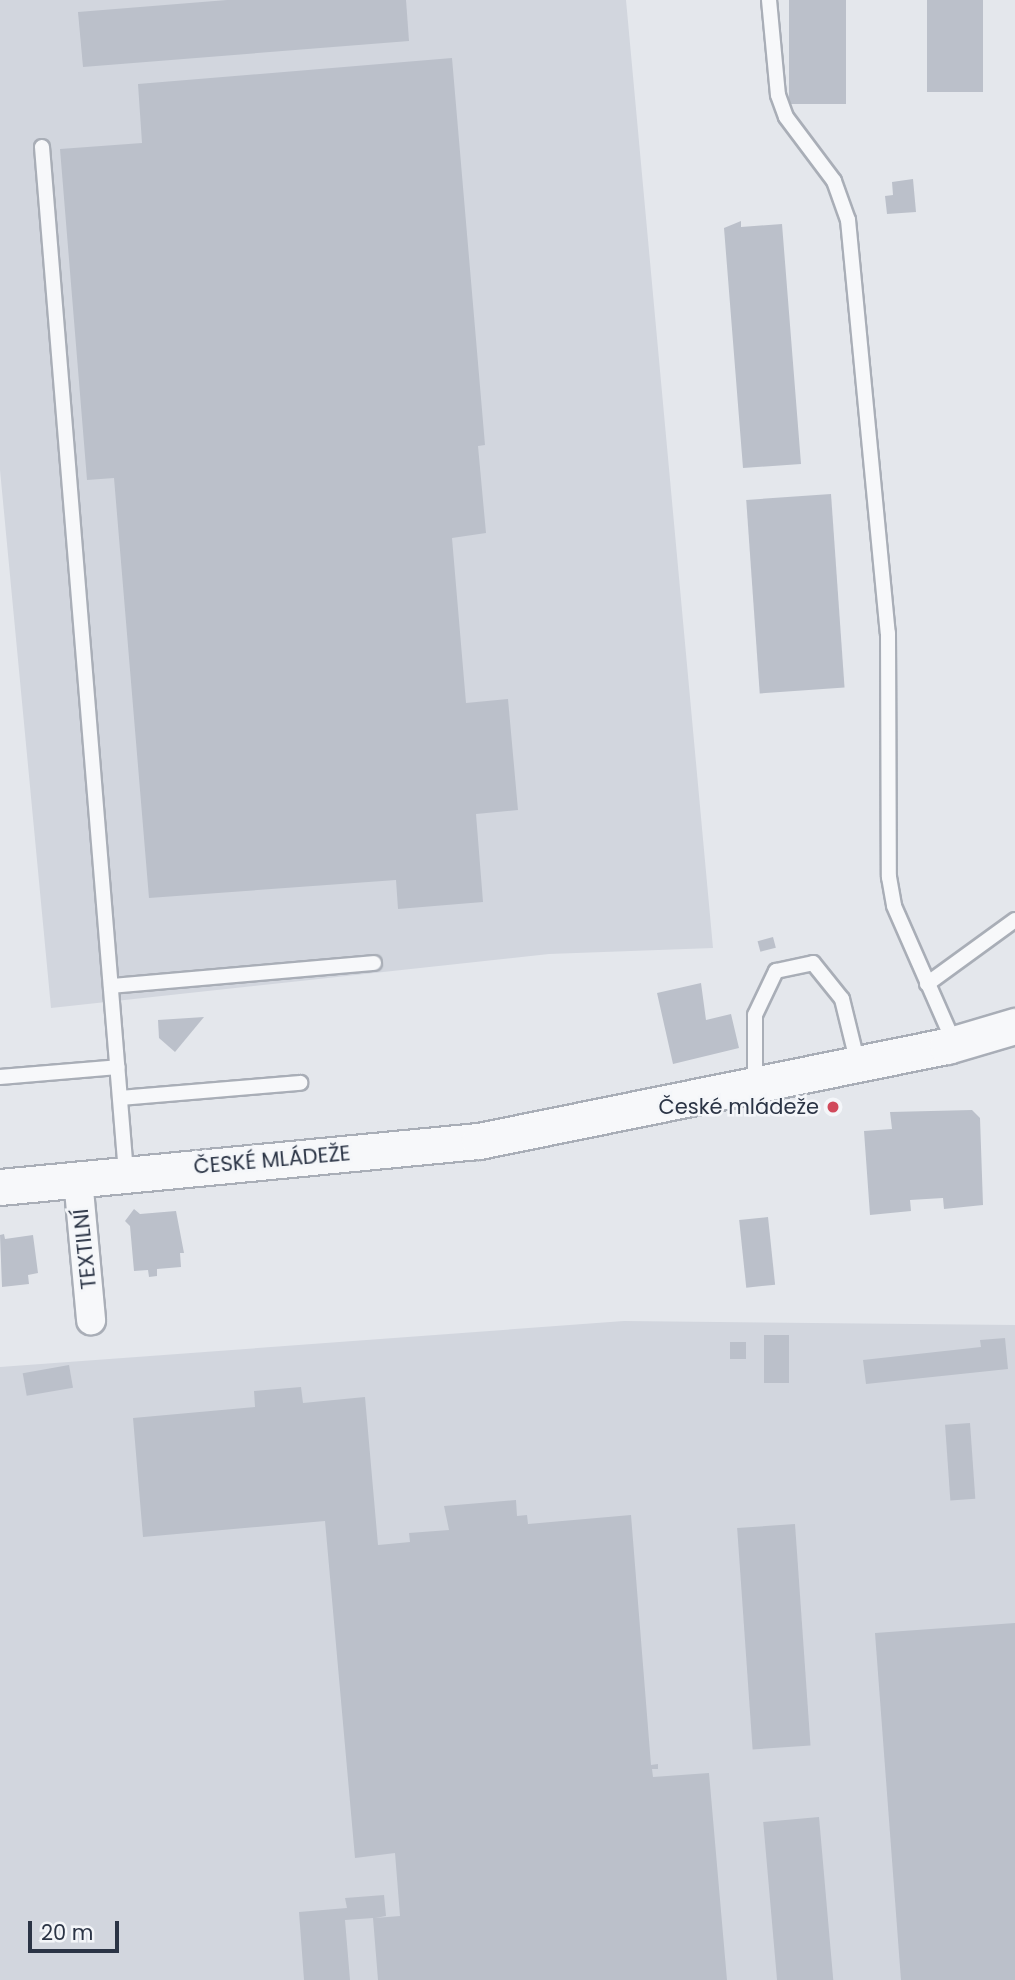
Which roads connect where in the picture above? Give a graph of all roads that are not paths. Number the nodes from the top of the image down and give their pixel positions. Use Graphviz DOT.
graph roads {
  1 [pos="769,0"];
  2 [pos="42,147"];
  3 [pos="1015,920"];
  4 [pos="374,963"];
  5 [pos="927,984"];
  6 [pos="111,986"];
  7 [pos="1015,1026"];
  8 [pos="954,1045"];
  9 [pos="859,1064"];
  10 [pos="118,1068"];
  11 [pos="0,1077"];
  12 [pos="300,1083"];
  13 [pos="755,1085"];
  14 [pos="120,1098"];
  15 [pos="126,1174"];
  16 [pos="78,1179"];
  17 [pos="0,1187"];
  18 [pos="92,1320"];
  1 -- 5 [label="lane"];
  2 -- 6 [label="lane"];
  3 -- 5 [label="lane"];
  4 -- 6 [label="lane"];
  5 -- 8 [label="lane"];
  6 -- 10 [label="lane"];
  7 -- 8 [label="street, ČESKÉ MLÁDEŽE"];
  8 -- 9 [label="street, ČESKÉ MLÁDEŽE"];
  9 -- 13 [label="street, ČESKÉ MLÁDEŽE"];
  9 -- 13 [label="lane"];
  10 -- 11 [label="lane"];
  10 -- 14 [label="lane"];
  12 -- 14 [label="lane"];
  13 -- 15 [label="street, ČESKÉ MLÁDEŽE"];
  14 -- 15 [label="lane"];
  15 -- 16 [label="street, ČESKÉ MLÁDEŽE"];
  16 -- 17 [label="street, ČESKÉ MLÁDEŽE"];
  16 -- 18 [label="street, TEXTILNÍ"];
}
